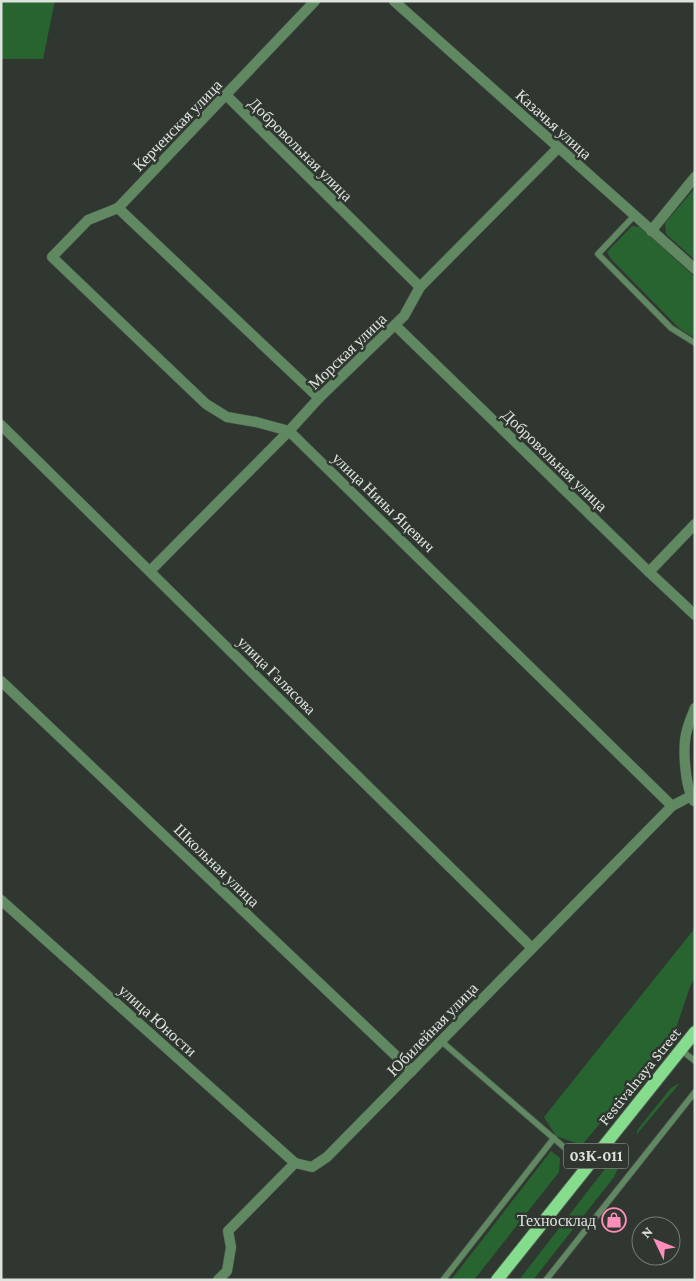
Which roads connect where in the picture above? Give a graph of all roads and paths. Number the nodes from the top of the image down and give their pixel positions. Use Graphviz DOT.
graph roads {
  1 [pos="315,1"];
  2 [pos="394,1"];
  3 [pos="226,95"];
  4 [pos="558,148"];
  5 [pos="695,177"];
  6 [pos="118,208"];
  7 [pos="634,216"];
  8 [pos="651,231"];
  9 [pos="52,257"];
  10 [pos="695,269"];
  11 [pos="420,287"];
  12 [pos="395,325"];
  13 [pos="695,343"];
  14 [pos="319,398"];
  15 [pos="1,424"];
  16 [pos="289,431"];
  17 [pos="695,524"];
  18 [pos="150,570"];
  19 [pos="649,572"];
  20 [pos="695,615"];
  21 [pos="1,681"];
  22 [pos="695,708"];
  23 [pos="693,799"];
  24 [pos="672,806"];
  25 [pos="1,900"];
  26 [pos="532,948"];
  27 [pos="695,1032"];
  28 [pos="440,1042"];
  29 [pos="681,1050"];
  30 [pos="695,1060"];
  31 [pos="412,1071"];
  32 [pos="695,1092"];
  33 [pos="554,1138"];
  34 [pos="295,1163"];
  35 [pos="587,1167"];
  36 [pos="218,1280"];
  37 [pos="443,1280"];
  38 [pos="497,1280"];
  39 [pos="546,1280"];
  1 -- 3 [label="street, Керченская улица"];
  2 -- 4 [label="street, Казачья улица"];
  3 -- 6 [label="street, Керченская улица"];
  3 -- 11 [label="street, Добровольная улица"];
  4 -- 7 [label="street, Казачья улица"];
  4 -- 11 [label="street, Морская улица"];
  5 -- 8 [label="street"];
  6 -- 9 [label="street, Керченская улица"];
  6 -- 14 [label="street"];
  7 -- 8 [label="street, Казачья улица"];
  7 -- 13 [label="lane"];
  8 -- 10 [label="street, Казачья улица"];
  9 -- 16 [label="street, улица Нины Яцевич"];
  11 -- 12 [label="street, Морская улица"];
  12 -- 14 [label="street, Морская улица"];
  12 -- 19 [label="street, Добровольная улица"];
  14 -- 16 [label="street, Морская улица"];
  15 -- 18 [label="street, улица Галясова"];
  16 -- 18 [label="street, Морская улица"];
  16 -- 24 [label="street, улица Нины Яцевич"];
  17 -- 19 [label="street"];
  18 -- 26 [label="street, улица Галясова"];
  19 -- 20 [label="street, Добровольная улица"];
  21 -- 31 [label="street, Школьная улица"];
  22 -- 23 [label="street"];
  23 -- 24 [label="street, Юбилейная улица"];
  24 -- 26 [label="street, Юбилейная улица"];
  25 -- 34 [label="street, улица Юности"];
  26 -- 28 [label="street, Юбилейная улица"];
  27 -- 29 [label="main road, Festivalnaya Street / 03К-011"];
  28 -- 31 [label="street, Юбилейная улица"];
  28 -- 33 [label="lane"];
  29 -- 30 [label="lane"];
  29 -- 35 [label="main road, Festivalnaya Street / 03К-011"];
  31 -- 34 [label="street, Юбилейная улица"];
  32 -- 39 [label="lane"];
  33 -- 35 [label="lane"];
  33 -- 37 [label="lane"];
  34 -- 36 [label="street"];
  35 -- 38 [label="main road, Festivalnaya Street / 03К-011"];
}
